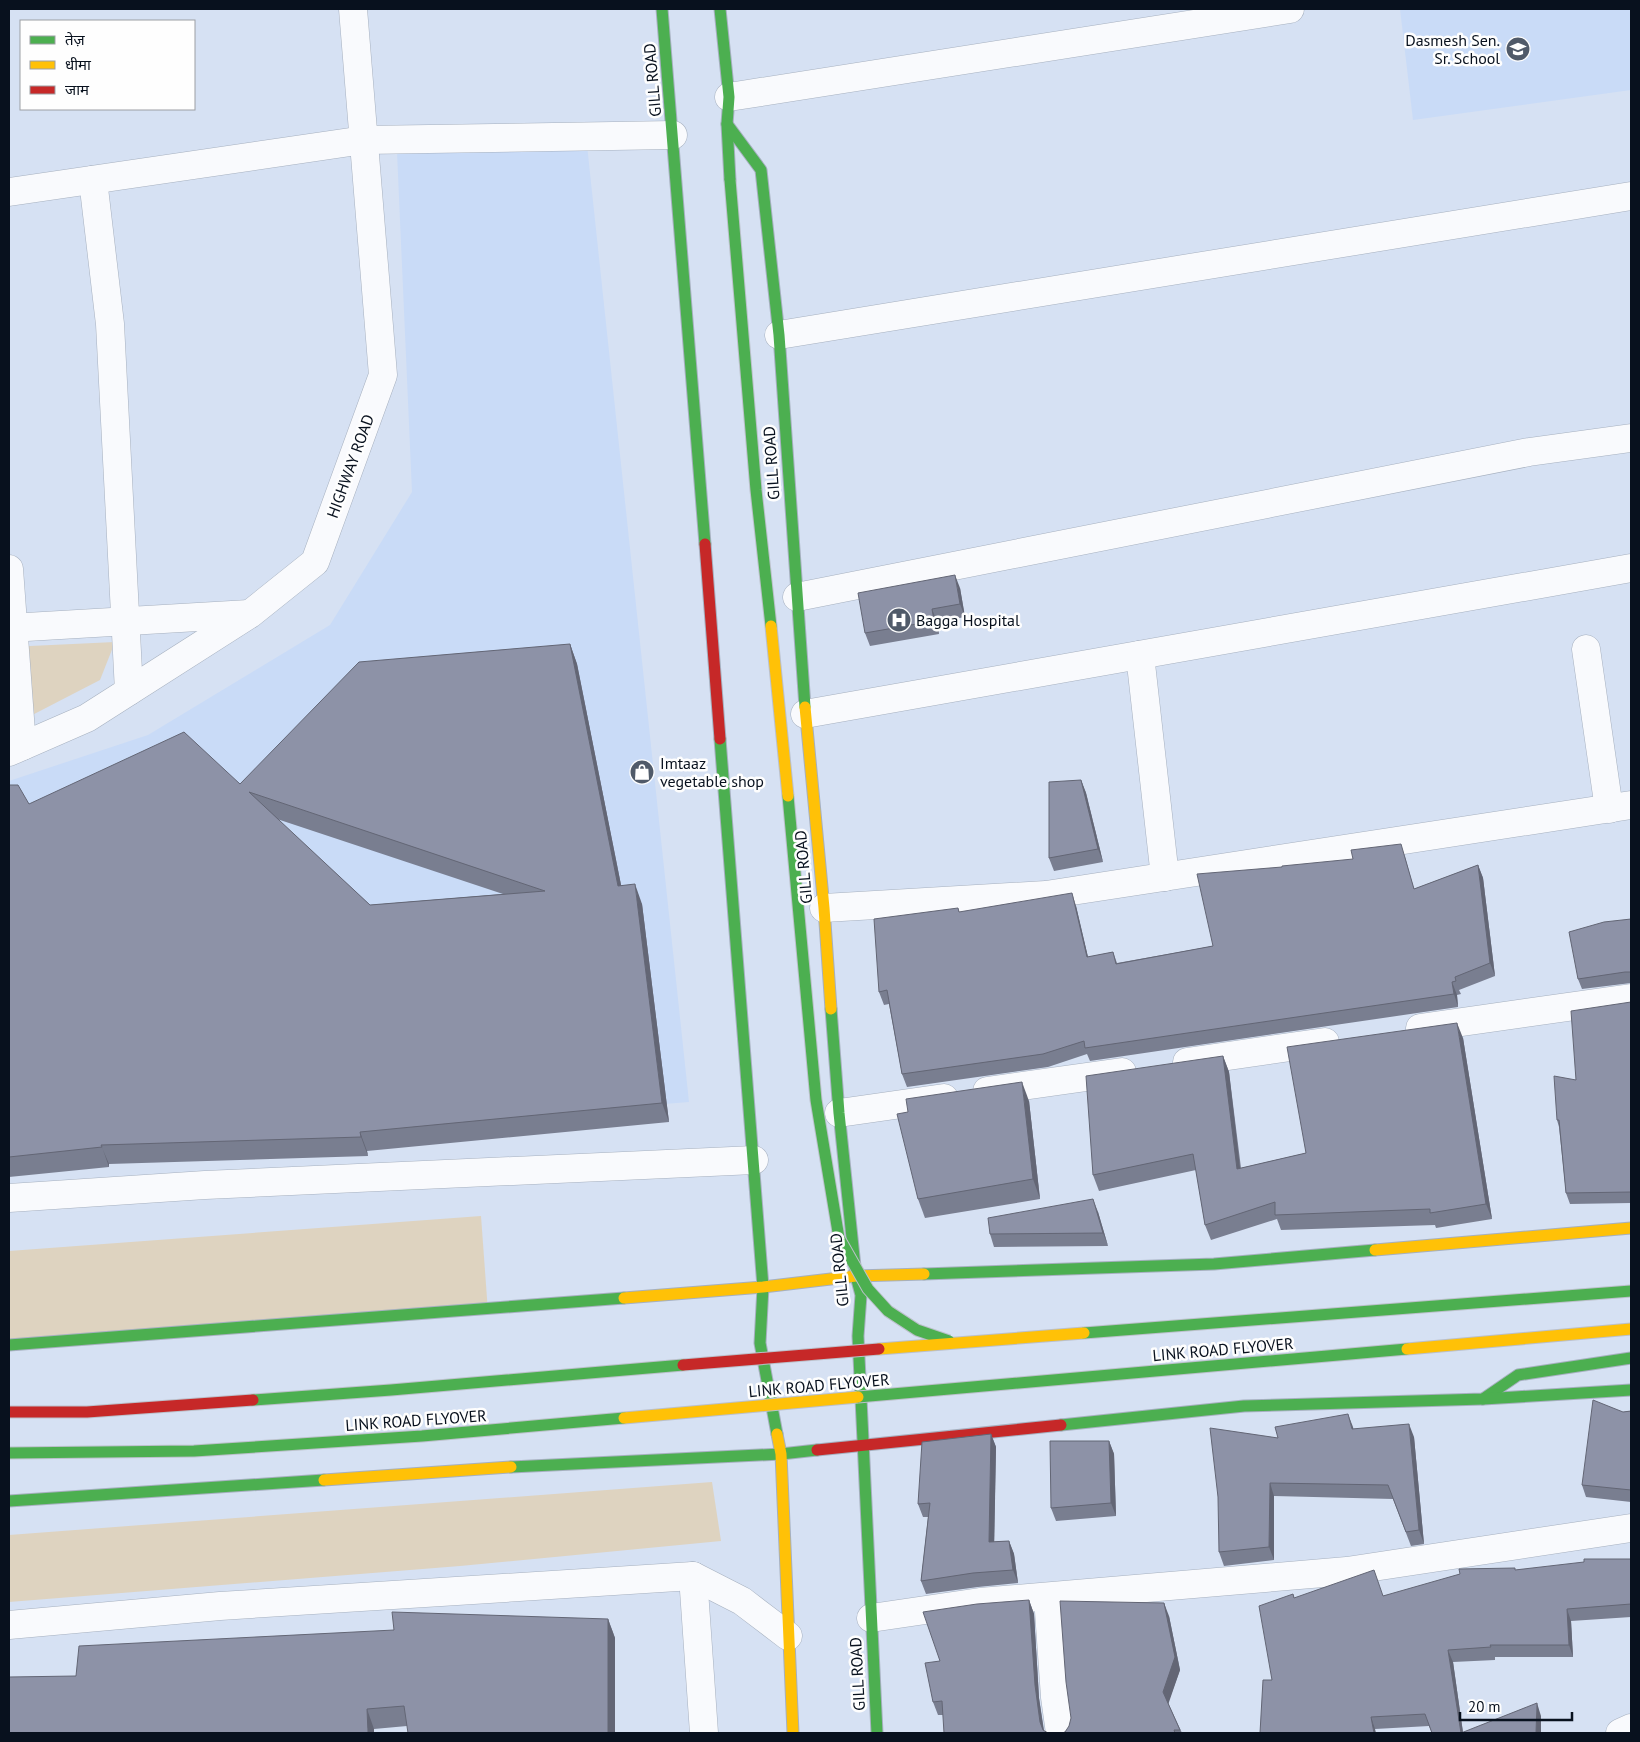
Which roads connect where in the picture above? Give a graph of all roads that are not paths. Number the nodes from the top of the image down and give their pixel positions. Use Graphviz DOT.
graph roads {
  1 [pos="353,9"];
  2 [pos="662,9"];
  3 [pos="720,9"];
  4 [pos="1290,9"];
  5 [pos="729,97"];
  6 [pos="727,124"];
  7 [pos="673,136"];
  8 [pos="364,140"];
  9 [pos="93,180"];
  10 [pos="9,192"];
  11 [pos="1631,196"];
  12 [pos="779,335"];
  13 [pos="1631,438"];
  14 [pos="1631,568"];
  15 [pos="9,569"];
  16 [pos="797,597"];
  17 [pos="250,614"];
  18 [pos="125,621"];
  19 [pos="11,627"];
  20 [pos="1586,649"];
  21 [pos="1140,655"];
  22 [pos="129,691"];
  23 [pos="806,714"];
  24 [pos="15,749"];
  25 [pos="1620,807"];
  26 [pos="1165,877"];
  27 [pos="824,908"];
  28 [pos="1631,998"];
  29 [pos="1397,1032"];
  30 [pos="1348,1039"];
  31 [pos="839,1114"];
  32 [pos="754,1160"];
  33 [pos="9,1198"];
  34 [pos="1631,1228"];
  35 [pos="856,1276"];
  36 [pos="763,1287"];
  37 [pos="1631,1291"];
  38 [pos="1631,1329"];
  39 [pos="956,1343"];
  40 [pos="9,1345"];
  41 [pos="1631,1358"];
  42 [pos="1631,1390"];
  43 [pos="1483,1399"];
  44 [pos="9,1412"];
  45 [pos="863,1446"];
  46 [pos="9,1453"];
  47 [pos="781,1454"];
  48 [pos="9,1501"];
  49 [pos="1631,1528"];
  50 [pos="693,1576"];
  51 [pos="1048,1596"];
  52 [pos="870,1618"];
  53 [pos="9,1625"];
  54 [pos="788,1636"];
  55 [pos="1631,1728"];
  56 [pos="704,1733"];
  57 [pos="793,1733"];
  58 [pos="877,1733"];
  59 [pos="1060,1733"];
  60 [pos="1620,1733"];
  1 -- 8 [label="street, HIGHWAY ROAD"];
  2 -- 7 [label="main road, GILL ROAD"];
  3 -- 5 [label="main road"];
  4 -- 5 [label="street"];
  5 -- 6 [label="main road"];
  6 -- 12 [label="main road, GILL ROAD"];
  6 -- 39 [label="main road, bridge"];
  7 -- 8 [label="street"];
  7 -- 32 [label="main road, GILL ROAD"];
  8 -- 9 [label="street"];
  8 -- 17 [label="street, HIGHWAY ROAD"];
  9 -- 10 [label="street"];
  9 -- 18 [label="street"];
  11 -- 12 [label="street"];
  12 -- 16 [label="main road, GILL ROAD"];
  13 -- 16 [label="street"];
  14 -- 21 [label="street"];
  15 -- 19 [label="street"];
  16 -- 23 [label="main road, GILL ROAD"];
  17 -- 18 [label="street"];
  17 -- 22 [label="street, HIGHWAY ROAD"];
  18 -- 19 [label="street"];
  18 -- 22 [label="street"];
  19 -- 24 [label="street"];
  20 -- 25 [label="street"];
  21 -- 23 [label="street"];
  21 -- 26 [label="street"];
  22 -- 24 [label="street, HIGHWAY ROAD"];
  23 -- 27 [label="main road, GILL ROAD"];
  25 -- 26 [label="street"];
  26 -- 27 [label="street"];
  27 -- 31 [label="main road, GILL ROAD"];
  28 -- 29 [label="street"];
  30 -- 31 [label="street"];
  31 -- 35 [label="main road, GILL ROAD"];
  32 -- 33 [label="street"];
  32 -- 36 [label="main road, GILL ROAD"];
  34 -- 35 [label="main road"];
  35 -- 36 [label="main road"];
  35 -- 45 [label="main road, GILL ROAD"];
  36 -- 40 [label="main road"];
  36 -- 47 [label="main road, GILL ROAD"];
  37 -- 39 [label="main road, LINK ROAD FLYOVER, bridge"];
  38 -- 46 [label="main road, LINK ROAD FLYOVER, bridge"];
  39 -- 44 [label="main road, LINK ROAD FLYOVER, bridge"];
  41 -- 43 [label="main road"];
  42 -- 43 [label="main road"];
  43 -- 45 [label="main road"];
  45 -- 47 [label="main road"];
  45 -- 52 [label="main road, GILL ROAD"];
  47 -- 48 [label="main road"];
  47 -- 54 [label="main road, GILL ROAD"];
  49 -- 51 [label="street"];
  50 -- 53 [label="street"];
  50 -- 54 [label="street"];
  50 -- 56 [label="street"];
  51 -- 52 [label="street"];
  51 -- 59 [label="street"];
  52 -- 58 [label="main road, GILL ROAD"];
  54 -- 57 [label="main road, GILL ROAD"];
  55 -- 60 [label="street"];
}
